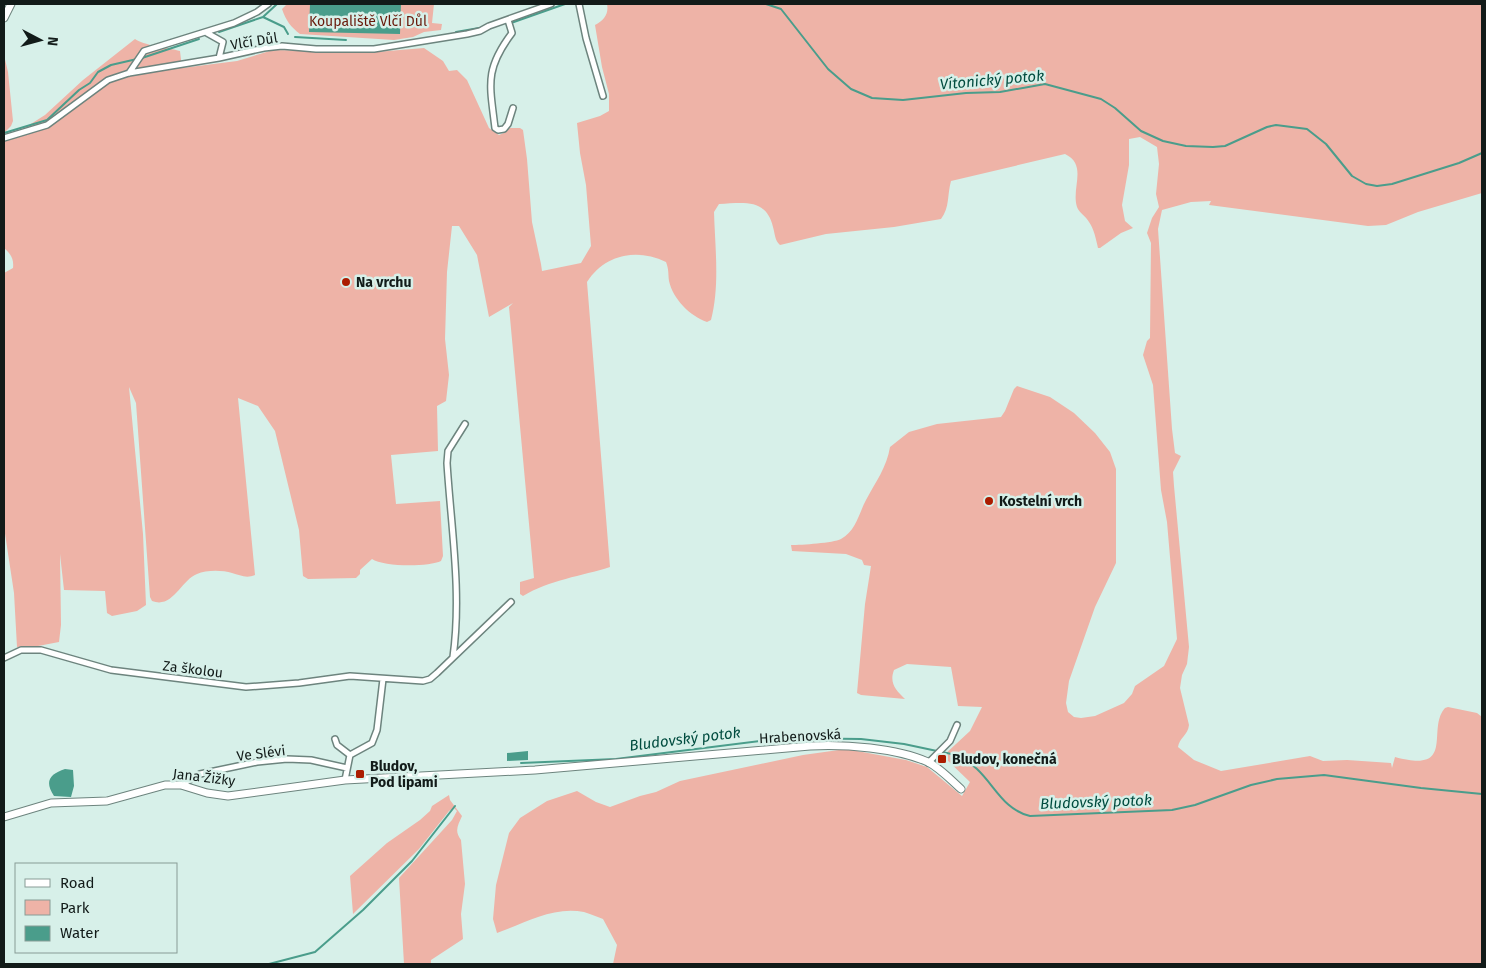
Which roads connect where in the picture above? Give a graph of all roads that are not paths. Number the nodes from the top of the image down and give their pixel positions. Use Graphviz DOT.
graph roads {
  1 [pos="11,4"];
  2 [pos="268,4"];
  3 [pos="551,4"];
  4 [pos="579,4"];
  5 [pos="4,18"];
  6 [pos="508,20"];
  7 [pos="207,32"];
  8 [pos="219,58"];
  9 [pos="129,73"];
  10 [pos="603,96"];
  11 [pos="512,108"];
  12 [pos="4,138"];
  13 [pos="465,424"];
  14 [pos="511,602"];
  15 [pos="453,657"];
  16 [pos="4,658"];
  17 [pos="383,679"];
  18 [pos="957,725"];
  19 [pos="335,739"];
  20 [pos="350,755"];
  21 [pos="928,763"];
  22 [pos="348,768"];
  23 [pos="492,772"];
  24 [pos="345,780"];
  25 [pos="181,785"];
  26 [pos="961,789"];
  27 [pos="4,817"];
  1 -- 5 [label="street"];
  2 -- 7 [label="street"];
  3 -- 6 [label="street, Vlčí Důl"];
  4 -- 10 [label="street"];
  6 -- 8 [label="street, Vlčí Důl"];
  6 -- 11 [label="street"];
  7 -- 8 [label="street"];
  7 -- 9 [label="street"];
  8 -- 9 [label="street, Vlčí Důl"];
  9 -- 12 [label="street, Vlčí Důl"];
  13 -- 15 [label="street"];
  14 -- 15 [label="street, Za školou"];
  15 -- 17 [label="street, Za školou"];
  16 -- 17 [label="street, Za školou"];
  17 -- 20 [label="street"];
  18 -- 21 [label="street"];
  19 -- 20 [label="street"];
  20 -- 22 [label="street"];
  21 -- 23 [label="street, Hrabenovská"];
  21 -- 26 [label="street, Hrabenovská"];
  22 -- 24 [label="street"];
  22 -- 25 [label="street, Ve Slévi"];
  23 -- 24 [label="street, Jana Žižky"];
  24 -- 25 [label="street, Jana Žižky"];
  25 -- 27 [label="street, Jana Žižky"];
}
